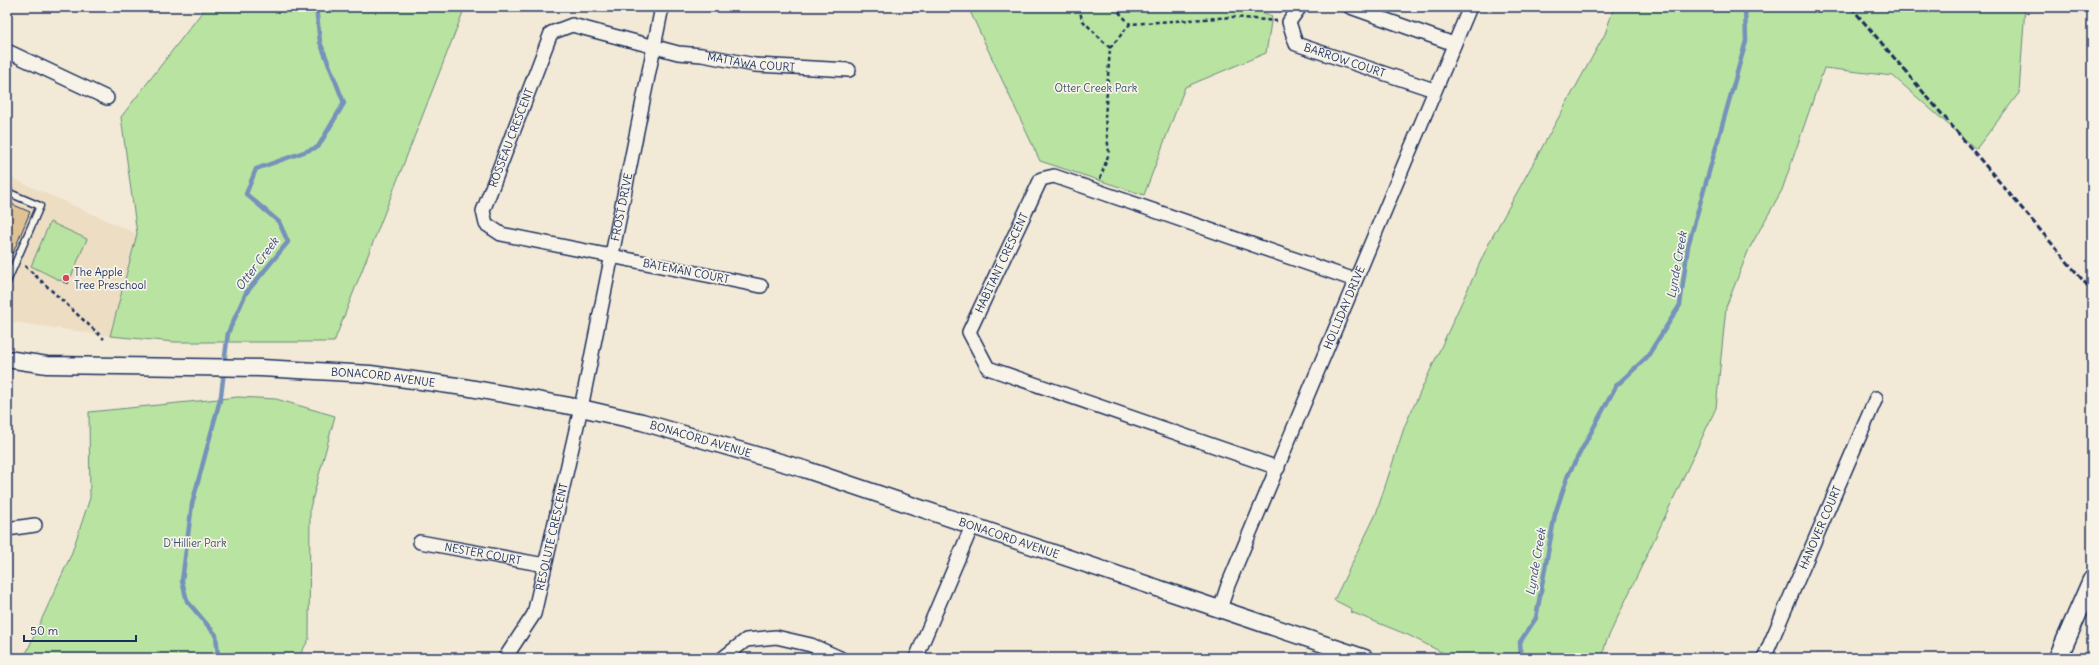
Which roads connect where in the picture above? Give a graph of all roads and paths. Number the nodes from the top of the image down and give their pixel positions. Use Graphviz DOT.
graph roads {
  1 [pos="662,7"];
  2 [pos="1079,7"];
  3 [pos="1114,7"];
  4 [pos="1300,7"];
  5 [pos="1350,7"];
  6 [pos="1470,7"];
  7 [pos="1289,22"];
  8 [pos="1130,24"];
  9 [pos="1454,44"];
  10 [pos="655,48"];
  11 [pos="1110,48"];
  12 [pos="7,51"];
  13 [pos="849,70"];
  14 [pos="1434,90"];
  15 [pos="108,98"];
  16 [pos="1096,191"];
  17 [pos="7,192"];
  18 [pos="610,256"];
  19 [pos="17,259"];
  20 [pos="1354,280"];
  21 [pos="7,282"];
  22 [pos="761,286"];
  23 [pos="104,339"];
  24 [pos="7,360"];
  25 [pos="1876,398"];
  26 [pos="581,408"];
  27 [pos="1278,468"];
  28 [pos="35,525"];
  29 [pos="972,526"];
  30 [pos="7,529"];
  31 [pos="420,542"];
  32 [pos="545,565"];
  33 [pos="2092,580"];
  34 [pos="1220,609"];
  35 [pos="505,658"];
  36 [pos="723,658"];
  37 [pos="840,658"];
  38 [pos="916,658"];
  39 [pos="1366,658"];
  40 [pos="1764,658"];
  41 [pos="2058,658"];
  1 -- 10 [label="street, FROST DRIVE"];
  2 -- 11 [label="path"];
  3 -- 8 [label="path"];
  4 -- 7 [label="street"];
  5 -- 9 [label="street"];
  6 -- 9 [label="street, HOLLIDAY DRIVE"];
  7 -- 8 [label="path"];
  7 -- 14 [label="street, BARROW COURT"];
  8 -- 11 [label="path"];
  9 -- 14 [label="street, HOLLIDAY DRIVE"];
  10 -- 13 [label="street, MATTAWA COURT"];
  10 -- 18 [label="street, FROST DRIVE"];
  10 -- 18 [label="street, ROSSEAU CRESCENT"];
  11 -- 16 [label="path"];
  12 -- 15 [label="street"];
  14 -- 20 [label="street, HOLLIDAY DRIVE"];
  16 -- 20 [label="street, HABITANT CRESCENT"];
  16 -- 27 [label="street, HABITANT CRESCENT"];
  17 -- 19 [label="lane"];
  18 -- 22 [label="street, BATEMAN COURT"];
  18 -- 26 [label="street, FROST DRIVE"];
  19 -- 21 [label="lane"];
  19 -- 23 [label="path"];
  20 -- 27 [label="street, HOLLIDAY DRIVE"];
  24 -- 26 [label="street, BONACORD AVENUE"];
  25 -- 40 [label="street, HANOVER COURT"];
  26 -- 29 [label="street, BONACORD AVENUE"];
  26 -- 32 [label="street, RESOLUTE CRESCENT"];
  27 -- 34 [label="street, HOLLIDAY DRIVE"];
  28 -- 30 [label="street"];
  29 -- 34 [label="street, BONACORD AVENUE"];
  29 -- 38 [label="street"];
  31 -- 32 [label="street, NESTER COURT"];
  32 -- 35 [label="street, RESOLUTE CRESCENT"];
  33 -- 41 [label="main road"];
  34 -- 39 [label="street, BONACORD AVENUE"];
  36 -- 37 [label="street"];
}
